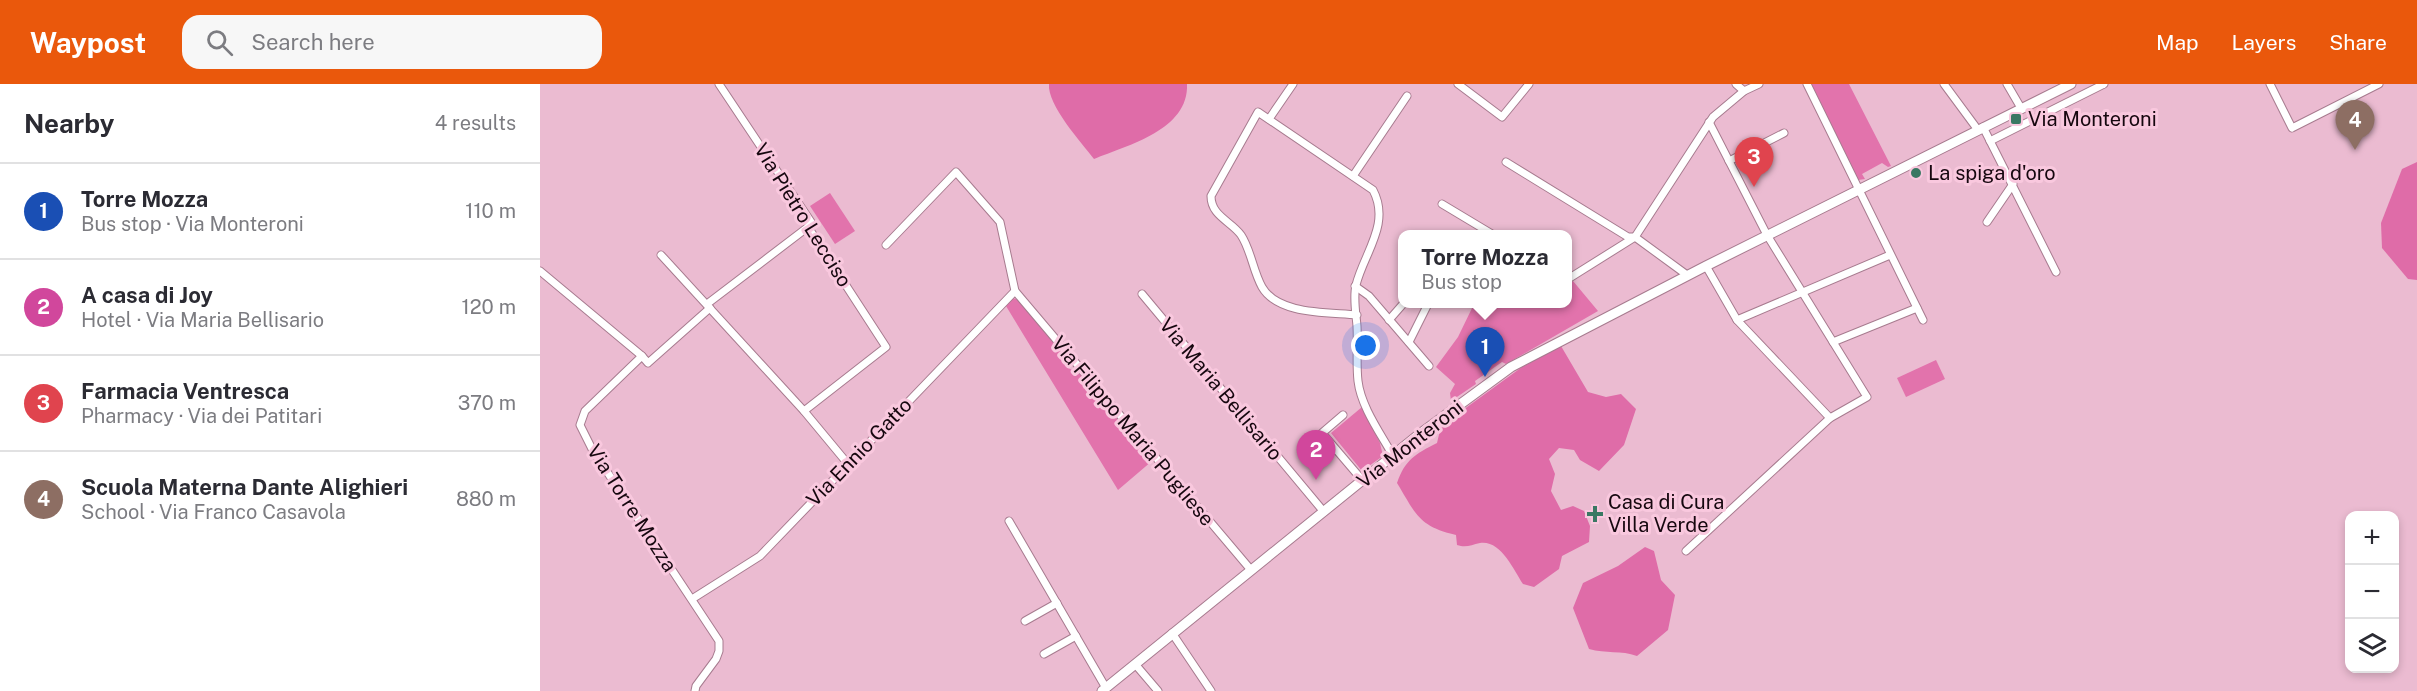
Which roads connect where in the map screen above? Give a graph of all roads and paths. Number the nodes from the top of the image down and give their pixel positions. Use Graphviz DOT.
graph roads {
  1 [pos="719,84"];
  2 [pos="1293,84"];
  3 [pos="1458,84"];
  4 [pos="1529,84"];
  5 [pos="1736,84"];
  6 [pos="1759,84"];
  7 [pos="1807,84"];
  8 [pos="1944,84"];
  9 [pos="2007,84"];
  10 [pos="2071,84"];
  11 [pos="2104,84"];
  12 [pos="2270,84"];
  13 [pos="2379,84"];
  14 [pos="1744,92"];
  15 [pos="1407,96"];
  16 [pos="2021,108"];
  17 [pos="1269,119"];
  18 [pos="1709,122"];
  19 [pos="1980,129"];
  20 [pos="1784,133"];
  21 [pos="1990,141"];
  22 [pos="1729,160"];
  23 [pos="1506,162"];
  24 [pos="1353,176"];
  25 [pos="2013,184"];
  26 [pos="1857,190"];
  27 [pos="1442,204"];
  28 [pos="1988,222"];
  29 [pos="808,227"];
  30 [pos="1485,230"];
  31 [pos="1767,235"];
  32 [pos="1635,237"];
  33 [pos="886,245"];
  34 [pos="661,255"];
  35 [pos="1890,255"];
  36 [pos="1706,266"];
  37 [pos="540,271"];
  38 [pos="2056,272"];
  39 [pos="1687,275"];
  40 [pos="1572,276"];
  41 [pos="1355,286"];
  42 [pos="1015,291"];
  43 [pos="1803,292"];
  44 [pos="1142,294"];
  45 [pos="709,306"];
  46 [pos="1399,308"];
  47 [pos="1426,308"];
  48 [pos="1917,308"];
  49 [pos="1357,315"];
  50 [pos="1389,320"];
  51 [pos="1737,320"];
  52 [pos="1923,320"];
  53 [pos="1409,342"];
  54 [pos="1833,342"];
  55 [pos="642,356"];
  56 [pos="1429,366"];
  57 [pos="804,411"];
  58 [pos="1342,415"];
  59 [pos="1830,418"];
  60 [pos="1393,456"];
  61 [pos="848,464"];
  62 [pos="1363,481"];
  63 [pos="1324,512"];
  64 [pos="1009,521"];
  65 [pos="1686,551"];
  66 [pos="1251,570"];
  67 [pos="692,600"];
  68 [pos="1057,603"];
  69 [pos="1025,621"];
  70 [pos="1172,633"];
  71 [pos="1076,636"];
  72 [pos="1044,654"];
  73 [pos="1135,664"];
  74 [pos="1104,689"];
  75 [pos="695,691"];
  76 [pos="1158,691"];
  77 [pos="1211,691"];
  1 -- 29 [label="street, Via Pietro Lecciso"];
  2 -- 17 [label="street"];
  3 -- 4 [label="street"];
  5 -- 14 [label="street"];
  6 -- 14 [label="street"];
  7 -- 26 [label="street"];
  8 -- 19 [label="street"];
  9 -- 16 [label="street"];
  10 -- 16 [label="main road, Via Monteroni"];
  11 -- 21 [label="street"];
  12 -- 13 [label="street"];
  14 -- 18 [label="street"];
  15 -- 24 [label="street"];
  16 -- 19 [label="main road, Via Monteroni"];
  17 -- 24 [label="street"];
  17 -- 49 [label="street"];
  18 -- 22 [label="street"];
  18 -- 32 [label="street"];
  19 -- 21 [label="street"];
  19 -- 26 [label="main road, Via Monteroni"];
  20 -- 22 [label="street"];
  21 -- 25 [label="street"];
  22 -- 31 [label="street"];
  23 -- 32 [label="street"];
  24 -- 41 [label="street"];
  25 -- 28 [label="street"];
  25 -- 38 [label="street"];
  26 -- 31 [label="main road, Via Monteroni"];
  26 -- 35 [label="street"];
  27 -- 30 [label="street"];
  29 -- 45 [label="street"];
  29 -- 57 [label="street, Via Pietro Lecciso"];
  31 -- 36 [label="main road, Via Monteroni"];
  31 -- 43 [label="street"];
  32 -- 39 [label="street"];
  32 -- 40 [label="street"];
  33 -- 42 [label="street"];
  34 -- 45 [label="street"];
  35 -- 43 [label="street"];
  35 -- 48 [label="street"];
  36 -- 39 [label="main road, Via Monteroni"];
  36 -- 51 [label="street"];
  37 -- 55 [label="street"];
  39 -- 60 [label="main road, Via Monteroni"];
  41 -- 49 [label="street"];
  41 -- 50 [label="street"];
  42 -- 61 [label="street, Via Ennio Gatto"];
  42 -- 66 [label="street, Via Filippo Maria Pugliese"];
  43 -- 51 [label="street"];
  43 -- 54 [label="street"];
  44 -- 63 [label="street, Via Maria Bellisario"];
  45 -- 55 [label="street"];
  45 -- 57 [label="street"];
  46 -- 50 [label="street"];
  47 -- 53 [label="street"];
  48 -- 52 [label="street"];
  48 -- 54 [label="street"];
  49 -- 60 [label="street"];
  50 -- 53 [label="street"];
  51 -- 59 [label="street"];
  53 -- 56 [label="street"];
  54 -- 59 [label="street"];
  55 -- 67 [label="street, Via Torre Mozza"];
  57 -- 61 [label="street"];
  58 -- 62 [label="street"];
  59 -- 65 [label="street"];
  60 -- 62 [label="main road, Via Monteroni"];
  61 -- 67 [label="street, Via Ennio Gatto"];
  62 -- 63 [label="main road, Via Monteroni"];
  63 -- 66 [label="main road, Via Monteroni"];
  64 -- 68 [label="street"];
  66 -- 70 [label="main road, Via Monteroni"];
  67 -- 75 [label="street, Via Torre Mozza"];
  68 -- 69 [label="street"];
  68 -- 71 [label="street"];
  70 -- 73 [label="main road, Via Monteroni"];
  70 -- 77 [label="street"];
  71 -- 72 [label="street"];
  71 -- 74 [label="street"];
  73 -- 74 [label="main road, Via Monteroni"];
  73 -- 76 [label="street"];
}
